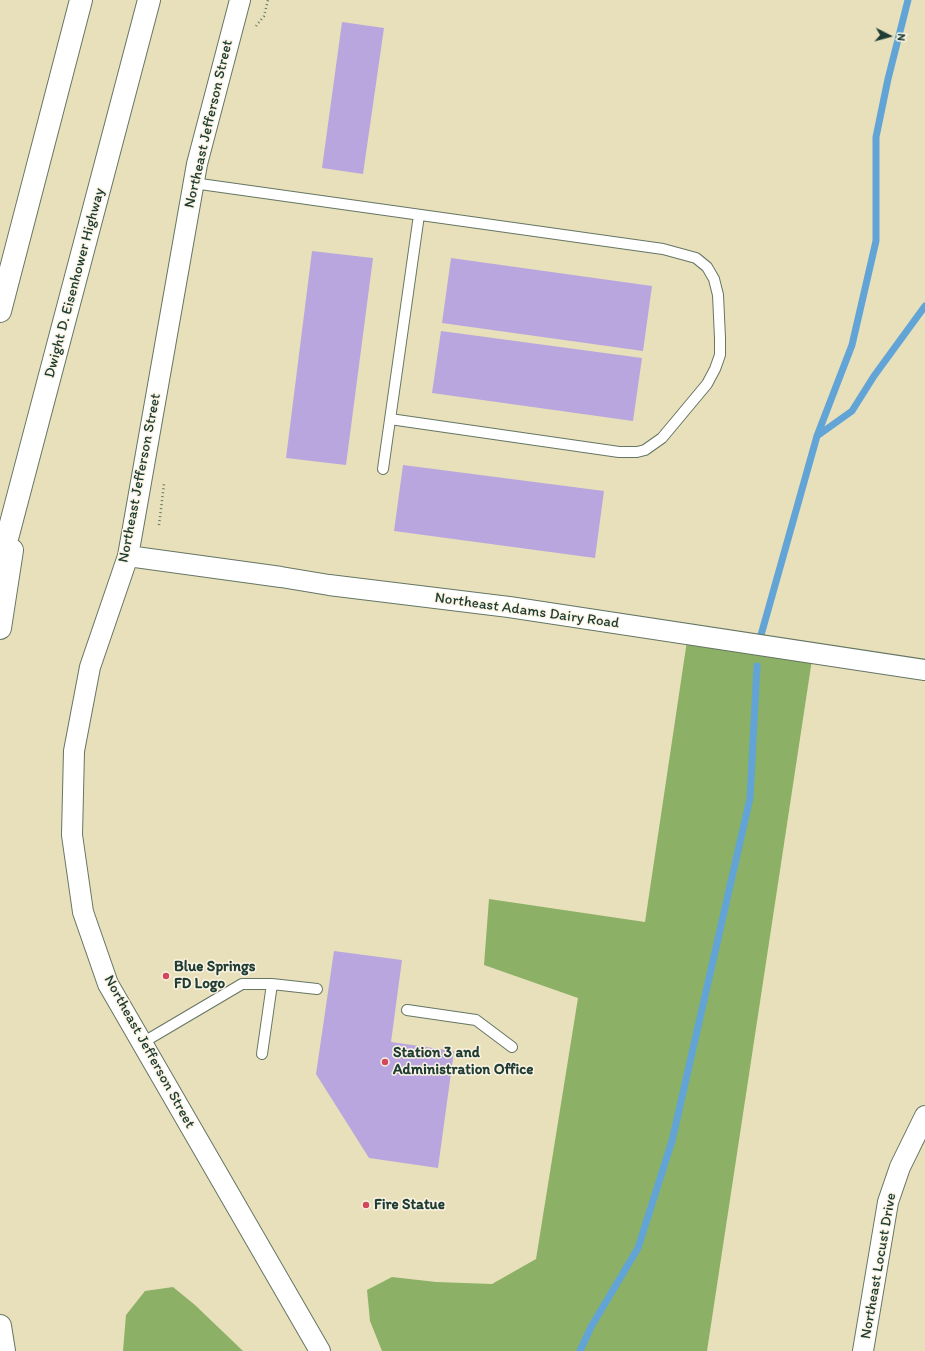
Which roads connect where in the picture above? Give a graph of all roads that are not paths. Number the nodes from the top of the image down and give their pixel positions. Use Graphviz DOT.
graph roads {
  1 [pos="81,0"];
  2 [pos="149,0"];
  3 [pos="240,0"];
  4 [pos="193,183"];
  5 [pos="419,215"];
  6 [pos="0,311"];
  7 [pos="390,419"];
  8 [pos="383,469"];
  9 [pos="22,482"];
  10 [pos="128,556"];
  11 [pos="0,565"];
  12 [pos="0,628"];
  13 [pos="925,670"];
  14 [pos="272,984"];
  15 [pos="317,989"];
  16 [pos="406,1010"];
  17 [pos="142,1043"];
  18 [pos="512,1047"];
  19 [pos="262,1054"];
  20 [pos="925,1116"];
  21 [pos="0,1326"];
  22 [pos="4,1351"];
  23 [pos="320,1351"];
  24 [pos="863,1351"];
  1 -- 6 [label="highway"];
  2 -- 9 [label="highway, Dwight D. Eisenhower Highway"];
  3 -- 4 [label="street, Northeast Jefferson Street"];
  4 -- 5 [label="lane"];
  4 -- 10 [label="street, Northeast Jefferson Street"];
  5 -- 7 [label="lane"];
  5 -- 7 [label="lane"];
  7 -- 8 [label="lane"];
  9 -- 11 [label="highway, Dwight D. Eisenhower Highway"];
  9 -- 12 [label="highway"];
  10 -- 13 [label="street, Northeast Adams Dairy Road"];
  10 -- 17 [label="street, Northeast Jefferson Street"];
  14 -- 15 [label="lane"];
  14 -- 17 [label="lane"];
  14 -- 19 [label="lane"];
  16 -- 18 [label="lane"];
  17 -- 23 [label="street, Northeast Jefferson Street"];
  20 -- 24 [label="street, Northeast Locust Drive"];
  21 -- 22 [label="highway"];
}
